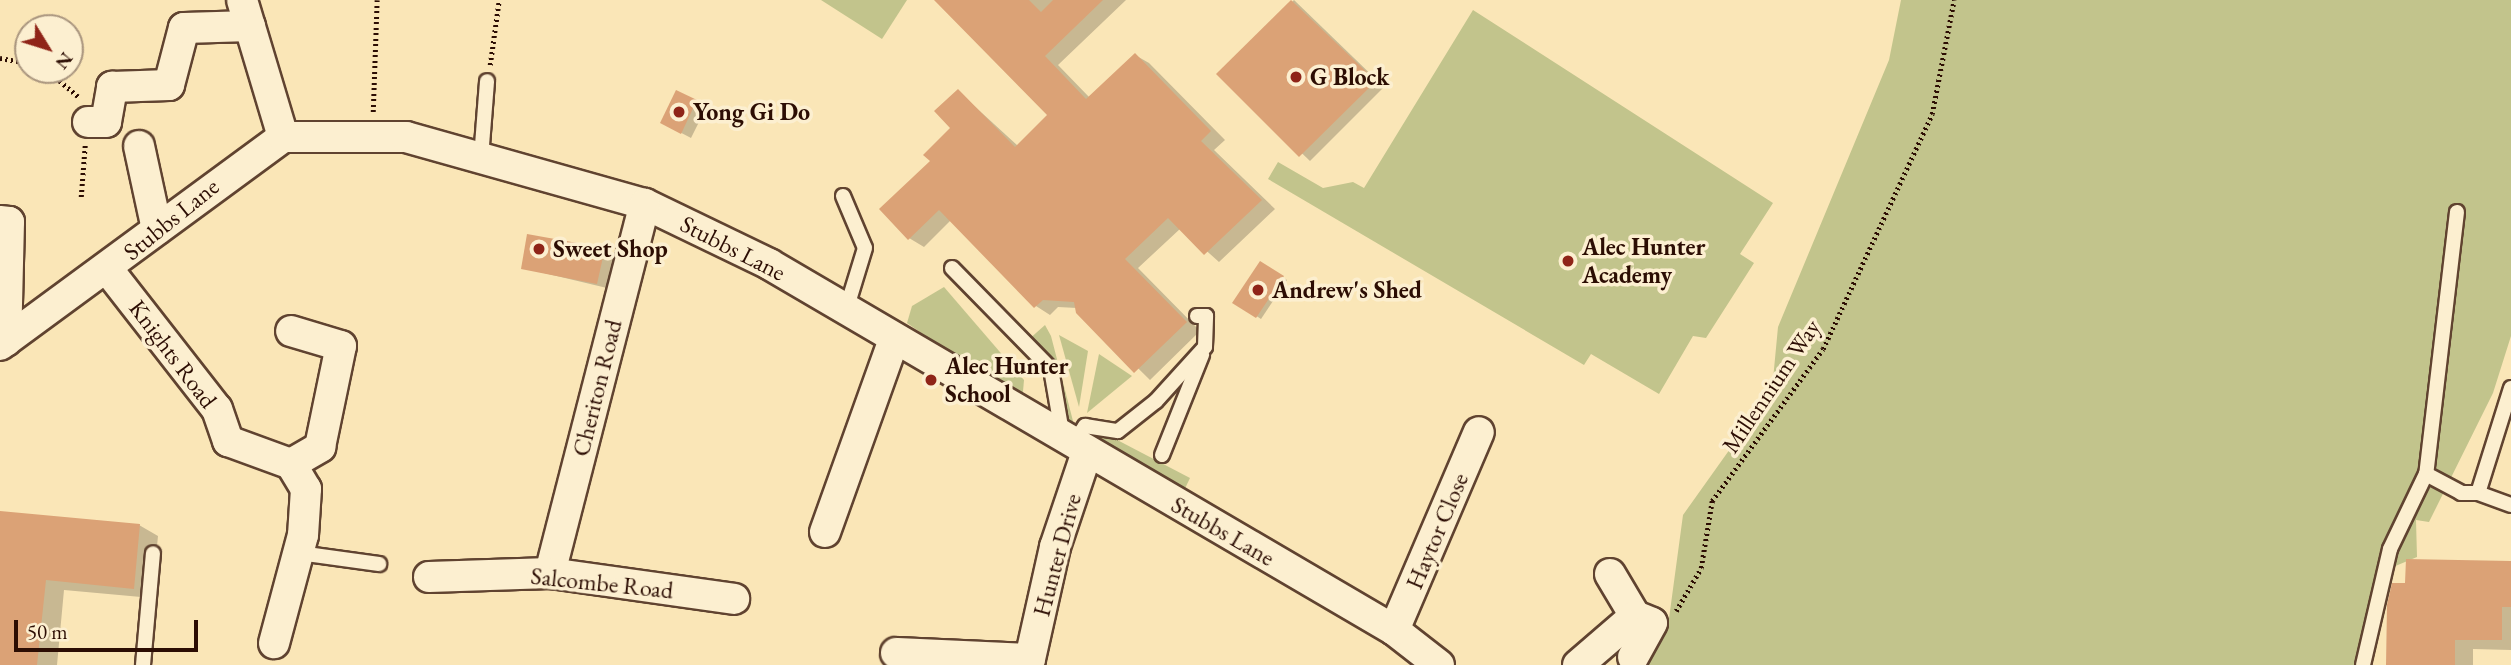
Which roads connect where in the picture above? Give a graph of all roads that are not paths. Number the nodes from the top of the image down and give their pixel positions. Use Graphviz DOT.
graph roads {
  1 [pos="246,13"];
  2 [pos="487,81"];
  3 [pos="88,122"];
  4 [pos="282,137"];
  5 [pos="139,146"];
  6 [pos="481,158"];
  7 [pos="843,196"];
  8 [pos="645,204"];
  9 [pos="2457,212"];
  10 [pos="0,221"];
  11 [pos="157,229"];
  12 [pos="952,268"];
  13 [pos="109,271"];
  14 [pos="846,310"];
  15 [pos="1197,317"];
  16 [pos="291,331"];
  17 [pos="894,339"];
  18 [pos="3,343"];
  19 [pos="1205,347"];
  20 [pos="2511,388"];
  21 [pos="1479,432"];
  22 [pos="1074,445"];
  23 [pos="1162,455"];
  24 [pos="291,464"];
  25 [pos="2426,474"];
  26 [pos="2478,494"];
  27 [pos="2511,505"];
  28 [pos="825,532"];
  29 [pos="153,553"];
  30 [pos="299,553"];
  31 [pos="379,564"];
  32 [pos="550,573"];
  33 [pos="1610,574"];
  34 [pos="429,577"];
  35 [pos="734,599"];
  36 [pos="1639,604"];
  37 [pos="1394,630"];
  38 [pos="274,643"];
  39 [pos="896,653"];
  40 [pos="1633,657"];
  41 [pos="143,665"];
  42 [pos="1439,665"];
  43 [pos="1578,665"];
  44 [pos="2363,665"];
  1 -- 3 [label="street"];
  1 -- 4 [label="street"];
  2 -- 6 [label="lane"];
  4 -- 6 [label="street, Stubbs Lane"];
  4 -- 11 [label="street, Stubbs Lane"];
  5 -- 11 [label="street"];
  6 -- 8 [label="street, Stubbs Lane"];
  7 -- 14 [label="lane"];
  8 -- 14 [label="street, Stubbs Lane"];
  8 -- 32 [label="street, Cheriton Road"];
  9 -- 25 [label="lane"];
  10 -- 18 [label="street"];
  11 -- 13 [label="street, Stubbs Lane"];
  12 -- 22 [label="lane"];
  13 -- 18 [label="street, Stubbs Lane"];
  13 -- 24 [label="street, Knights Road"];
  14 -- 17 [label="street, Stubbs Lane"];
  15 -- 19 [label="lane"];
  16 -- 24 [label="street"];
  17 -- 22 [label="street, Stubbs Lane"];
  17 -- 28 [label="street"];
  19 -- 22 [label="lane"];
  19 -- 23 [label="lane"];
  20 -- 26 [label="lane"];
  21 -- 37 [label="street, Haytor Close"];
  22 -- 37 [label="street, Stubbs Lane"];
  22 -- 39 [label="street, Hunter Drive"];
  24 -- 30 [label="street"];
  25 -- 26 [label="lane"];
  25 -- 44 [label="lane"];
  26 -- 27 [label="lane"];
  29 -- 41 [label="lane"];
  30 -- 31 [label="lane"];
  30 -- 38 [label="street"];
  32 -- 34 [label="street, Salcombe Road"];
  32 -- 35 [label="street, Salcombe Road"];
  33 -- 36 [label="street"];
  36 -- 40 [label="street"];
  36 -- 43 [label="street"];
  37 -- 42 [label="street, Stubbs Lane"];
}
